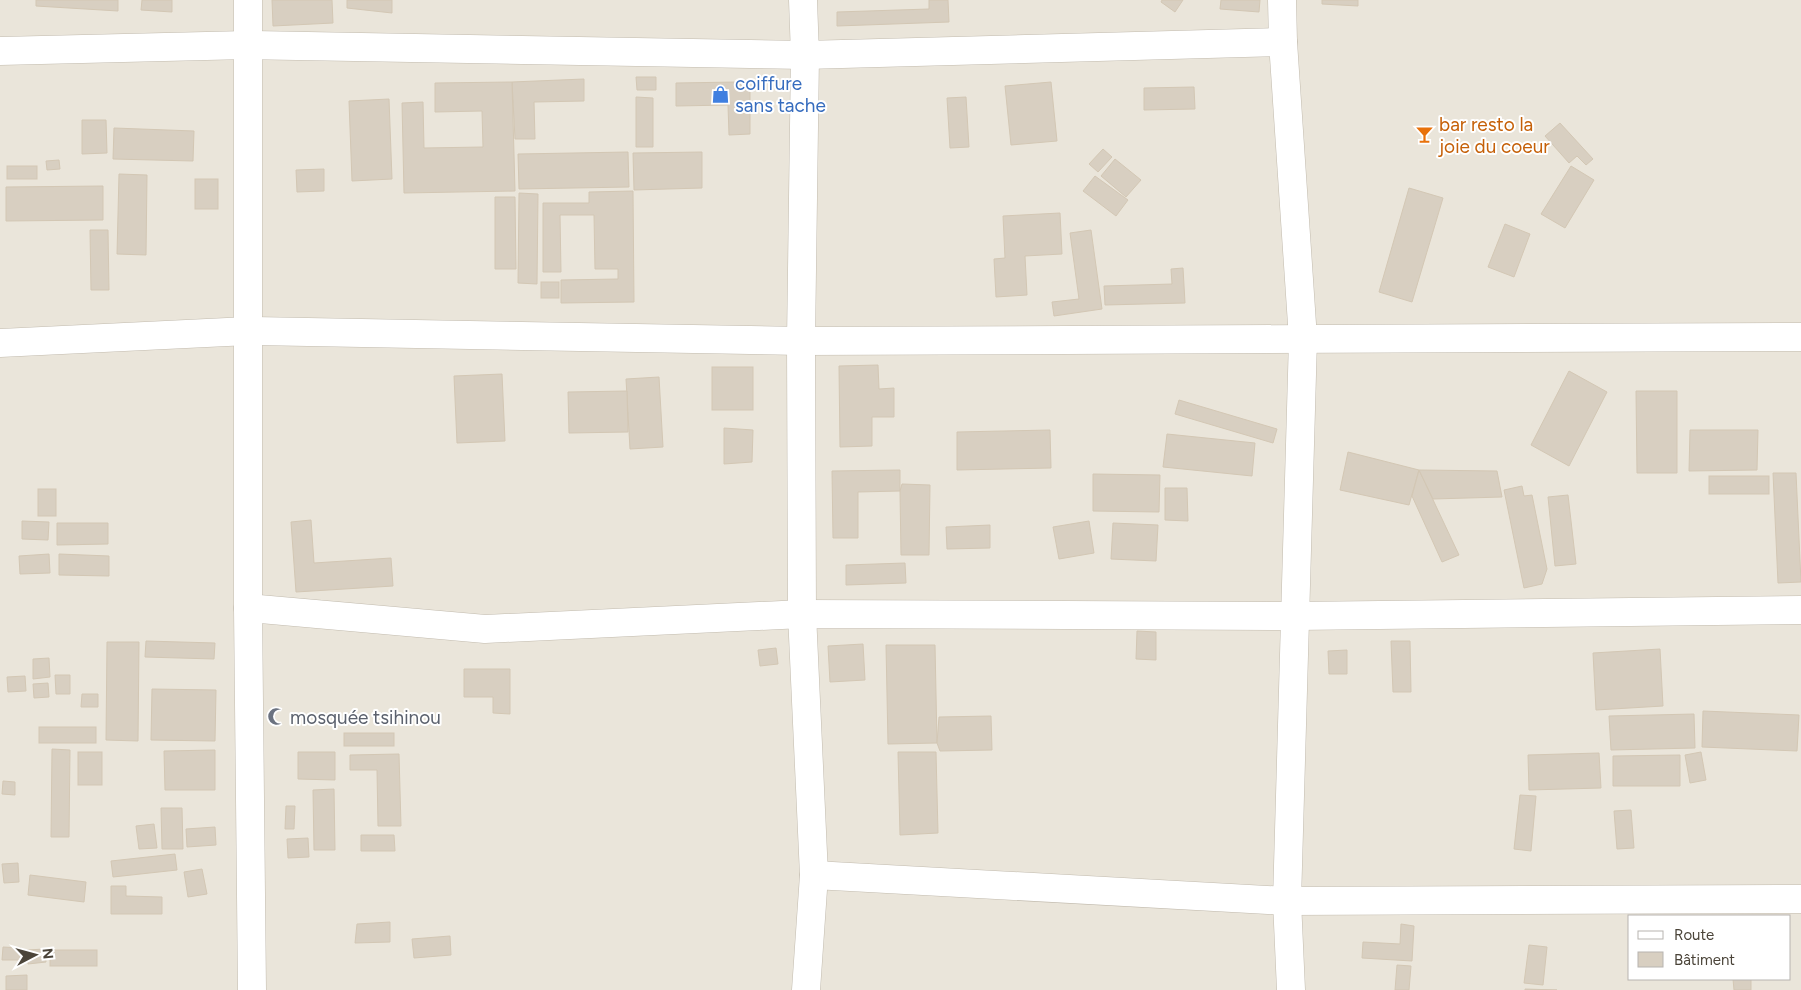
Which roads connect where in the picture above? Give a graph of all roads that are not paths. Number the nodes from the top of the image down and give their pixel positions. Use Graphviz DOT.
graph roads {
  1 [pos="248,0"];
  2 [pos="803,0"];
  3 [pos="1282,0"];
  4 [pos="1283,42"];
  5 [pos="247,45"];
  6 [pos="0,51"];
  7 [pos="805,55"];
  8 [pos="248,331"];
  9 [pos="1801,337"];
  10 [pos="1303,339"];
  11 [pos="801,341"];
  12 [pos="0,342"];
  13 [pos="248,608"];
  14 [pos="1801,610"];
  15 [pos="802,614"];
  16 [pos="1296,616"];
  17 [pos="814,875"];
  18 [pos="1801,899"];
  19 [pos="1287,901"];
  20 [pos="252,990"];
  21 [pos="806,990"];
  22 [pos="1291,990"];
  1 -- 5 [label="street"];
  2 -- 7 [label="street"];
  3 -- 4 [label="street"];
  4 -- 7 [label="street"];
  4 -- 10 [label="street"];
  5 -- 6 [label="street"];
  5 -- 7 [label="street"];
  5 -- 8 [label="street"];
  7 -- 11 [label="street"];
  8 -- 11 [label="street"];
  8 -- 12 [label="street"];
  8 -- 13 [label="street"];
  9 -- 10 [label="street"];
  10 -- 11 [label="street"];
  10 -- 16 [label="street"];
  11 -- 15 [label="street"];
  13 -- 15 [label="street"];
  13 -- 20 [label="street"];
  14 -- 16 [label="street"];
  15 -- 16 [label="street"];
  15 -- 17 [label="street"];
  16 -- 19 [label="street"];
  17 -- 19 [label="street"];
  17 -- 21 [label="street"];
  18 -- 19 [label="street"];
  19 -- 22 [label="street"];
}
